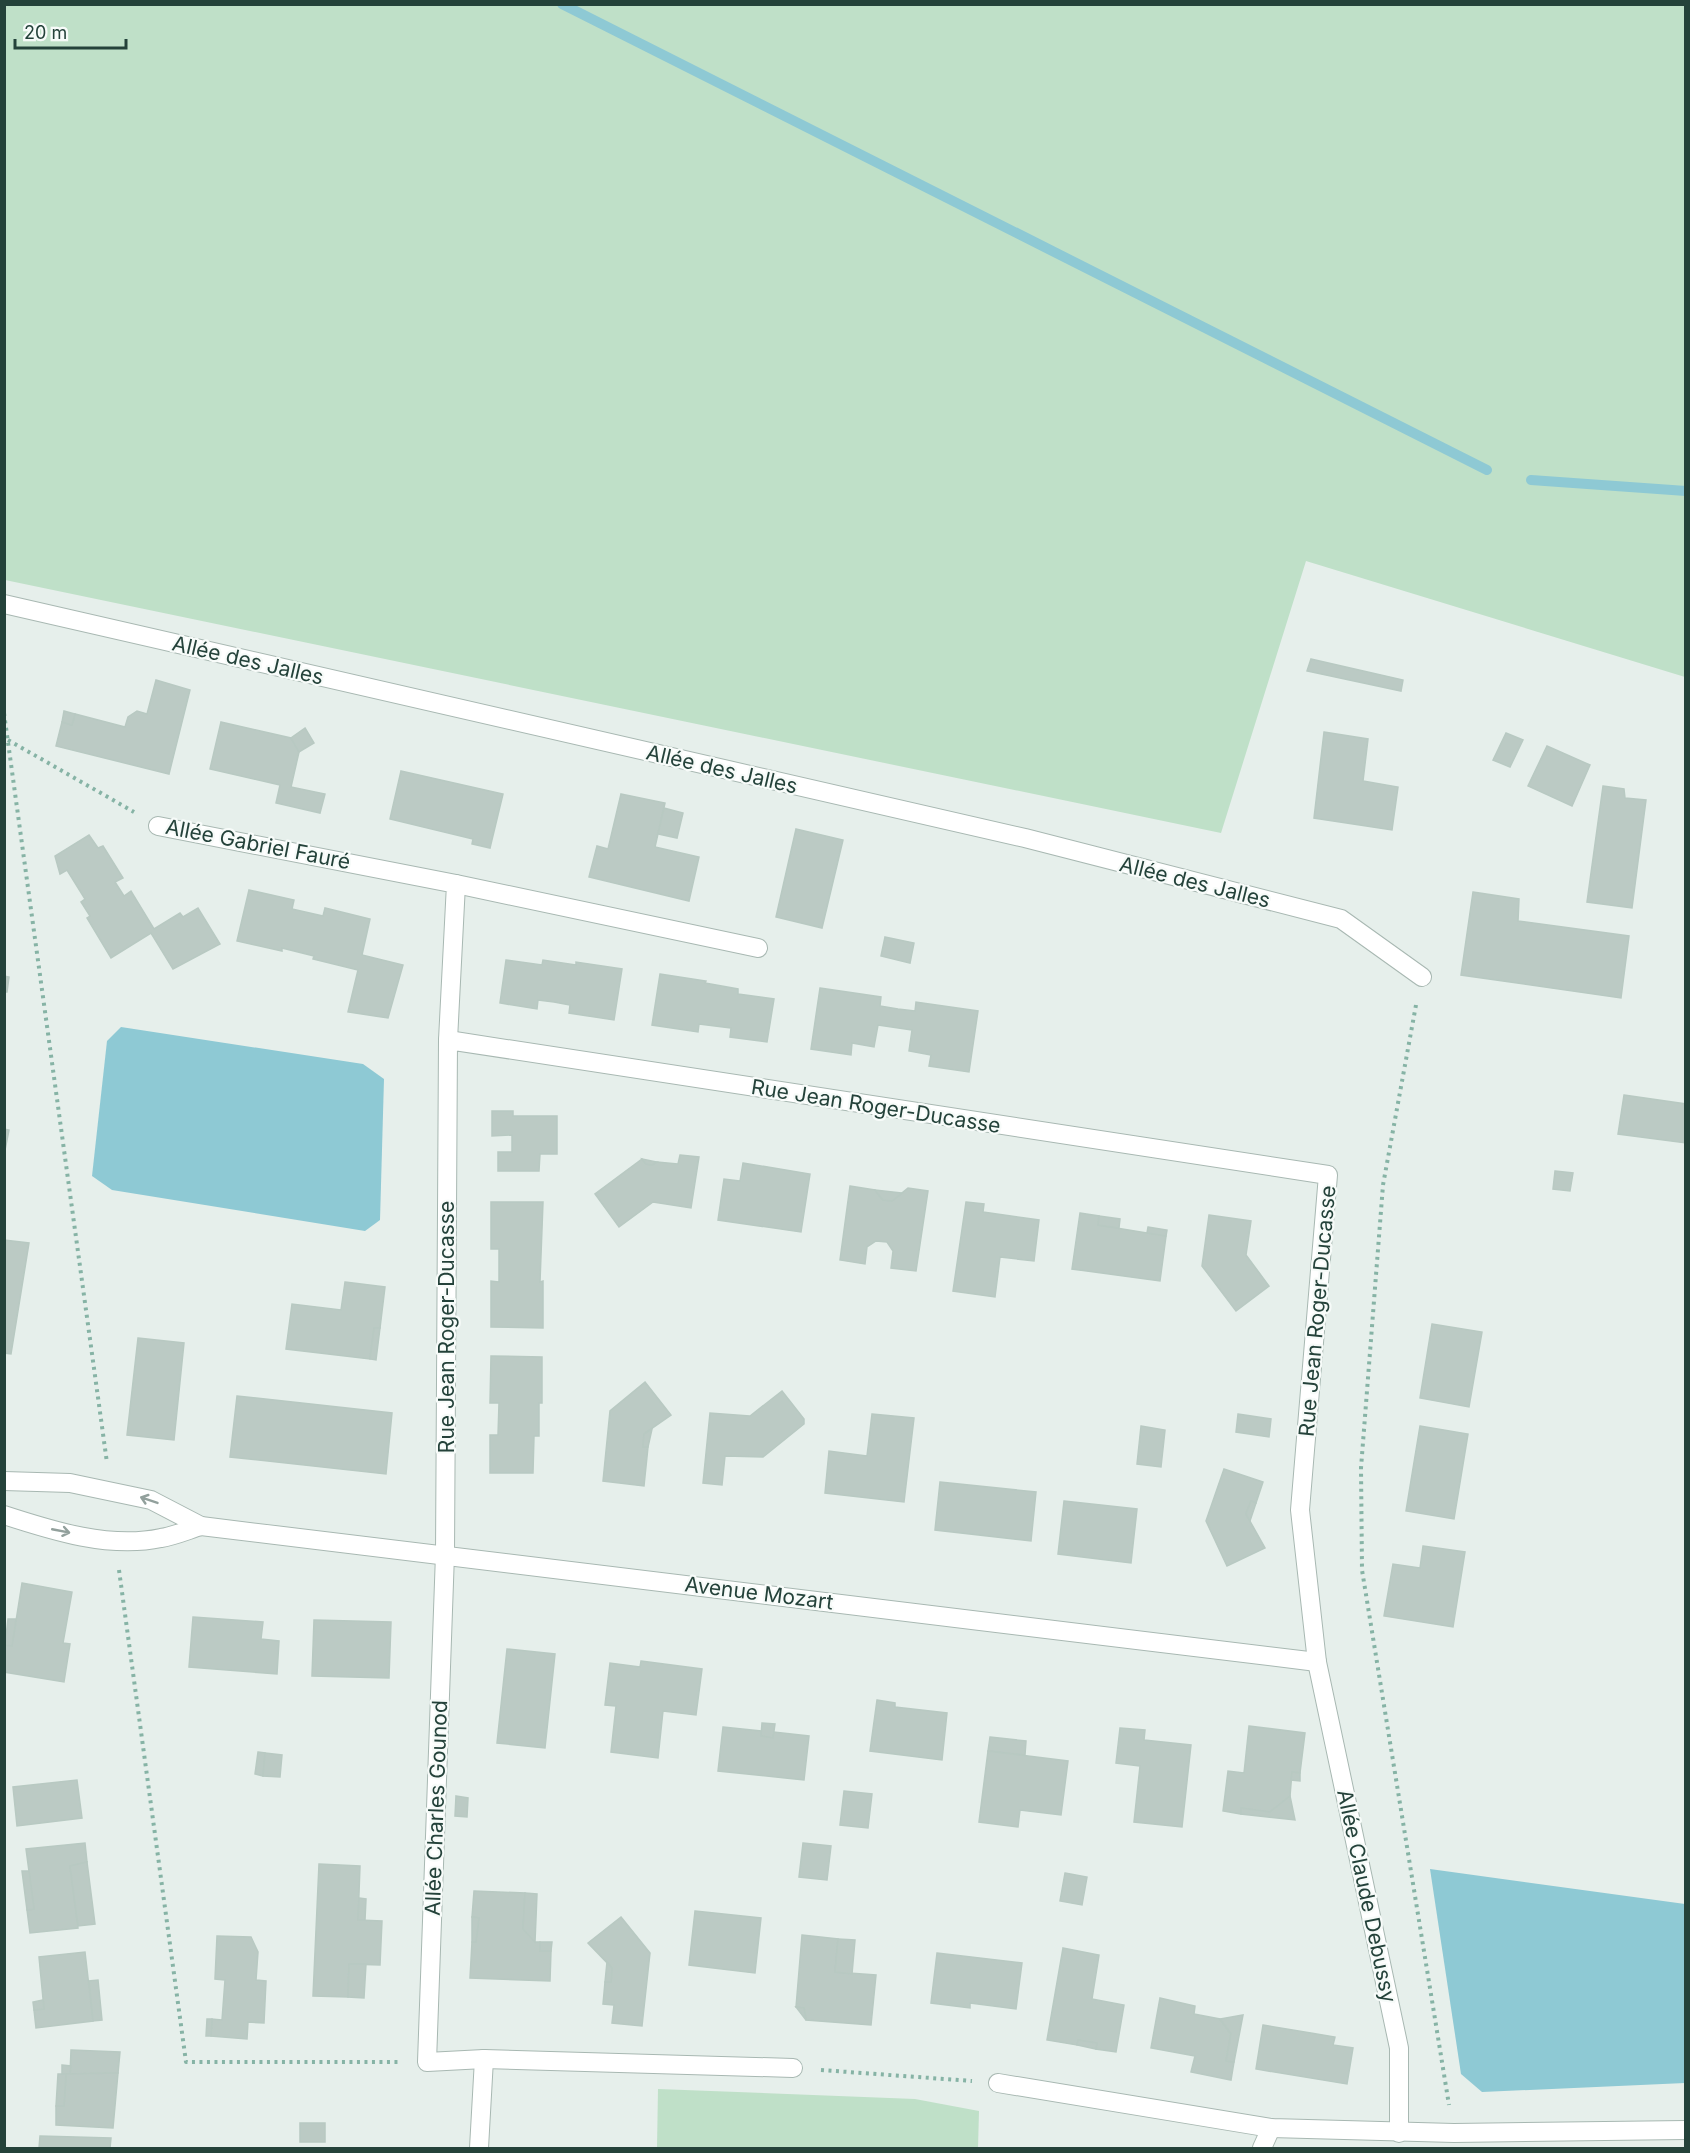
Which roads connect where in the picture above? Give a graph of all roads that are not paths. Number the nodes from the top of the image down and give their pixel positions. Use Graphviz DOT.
graph roads {
  1 [pos="4,604"];
  2 [pos="158,826"];
  3 [pos="456,884"];
  4 [pos="758,948"];
  5 [pos="1422,977"];
  6 [pos="448,1040"];
  7 [pos="4,1481"];
  8 [pos="4,1515"];
  9 [pos="201,1526"];
  10 [pos="445,1554"];
  11 [pos="1317,1662"];
  12 [pos="484,2059"];
  13 [pos="793,2068"];
  14 [pos="998,2083"];
  15 [pos="1271,2128"];
  16 [pos="1686,2130"];
  17 [pos="1399,2133"];
  18 [pos="479,2148"];
  19 [pos="1262,2148"];
  1 -- 5 [label="street, Allée des Jalles"];
  2 -- 3 [label="street, Allée Gabriel Fauré"];
  3 -- 4 [label="street, Allée Gabriel Fauré"];
  3 -- 6 [label="street"];
  6 -- 10 [label="street, Rue Jean Roger-Ducasse"];
  6 -- 11 [label="street, Rue Jean Roger-Ducasse"];
  9 -- 7 [label="street, Avenue Mozart, one-way"];
  8 -- 9 [label="street, Avenue Mozart, one-way"];
  9 -- 10 [label="street, Avenue Mozart"];
  10 -- 11 [label="street, Avenue Mozart"];
  10 -- 12 [label="street, Allée Charles Gounod"];
  11 -- 17 [label="street, Allée Claude Debussy"];
  12 -- 13 [label="street"];
  12 -- 18 [label="street"];
  14 -- 15 [label="street"];
  15 -- 17 [label="street"];
  15 -- 19 [label="street"];
  16 -- 17 [label="street"];
}
